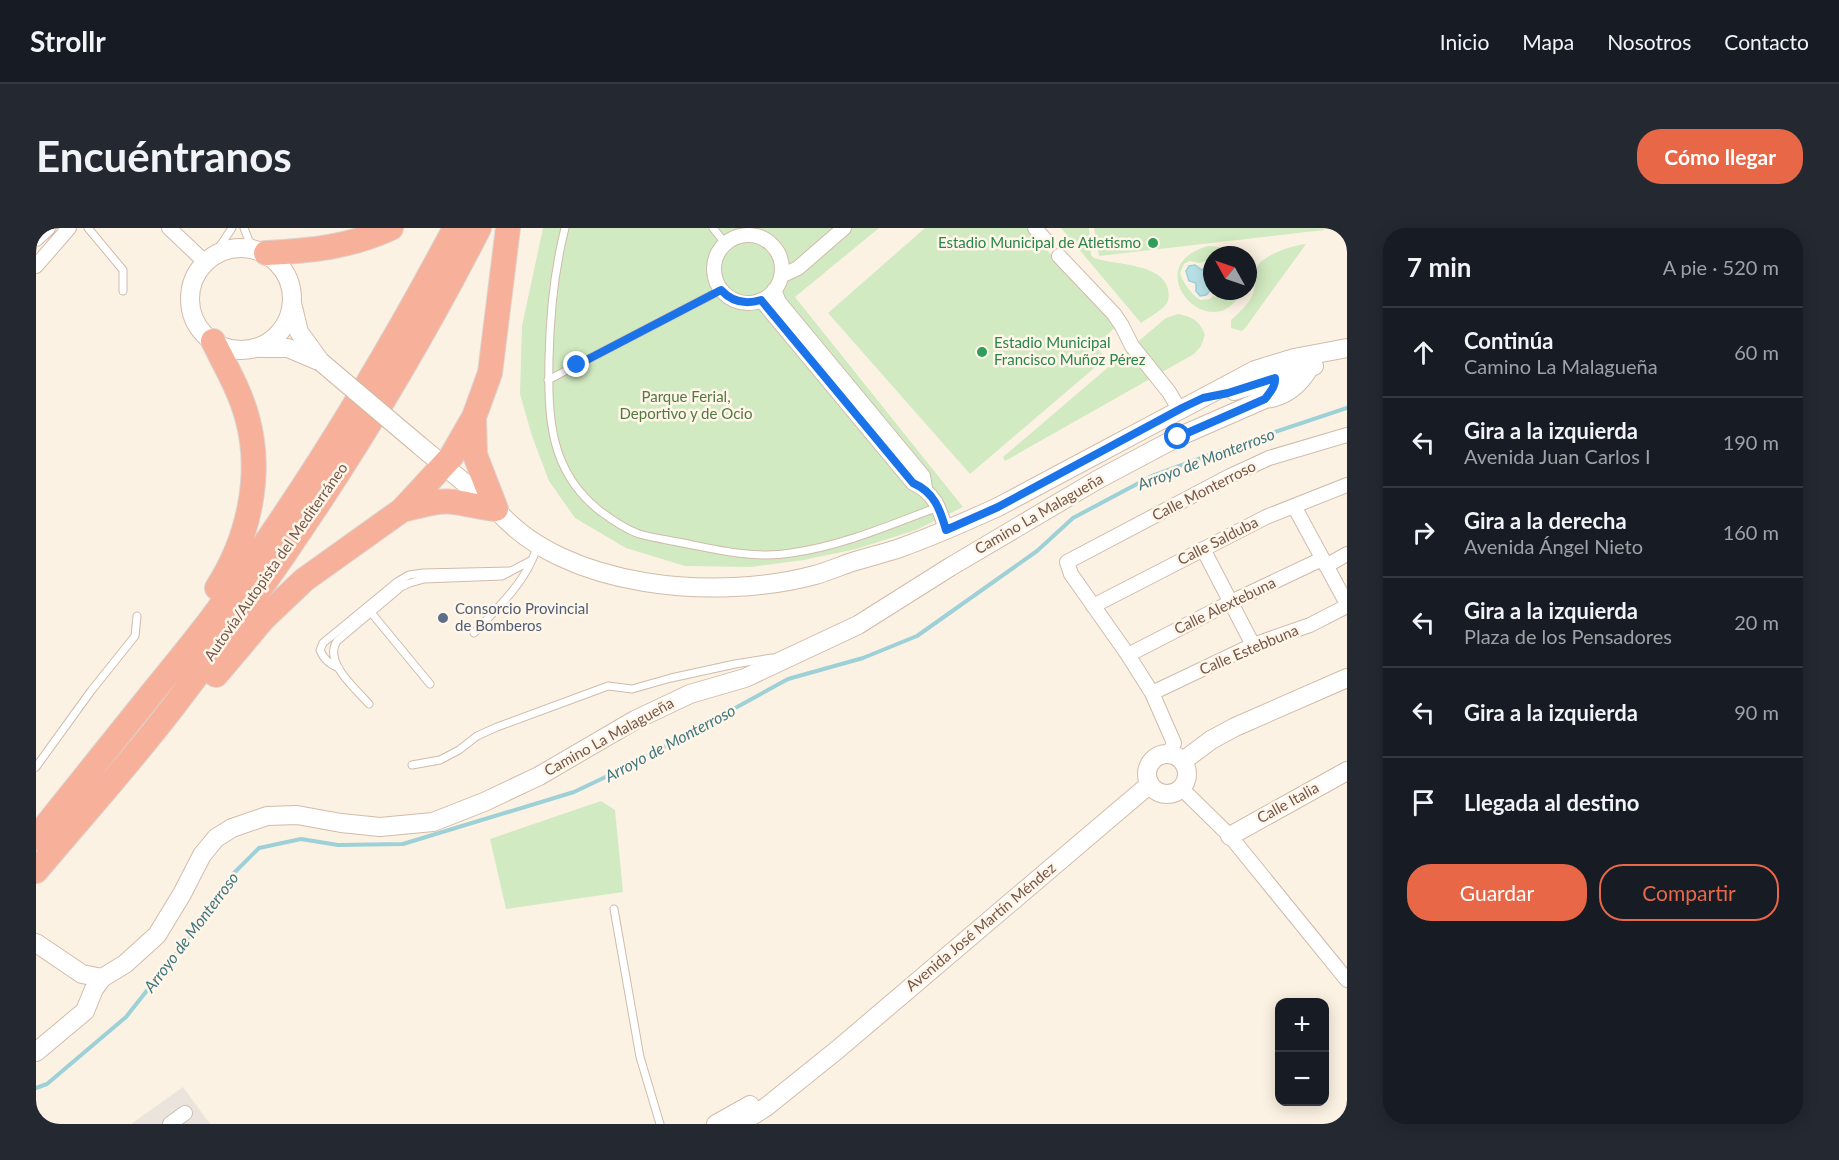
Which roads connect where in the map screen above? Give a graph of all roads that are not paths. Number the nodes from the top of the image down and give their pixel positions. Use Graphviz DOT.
graph roads {
  1 [pos="48,228"];
  2 [pos="69,228"];
  3 [pos="88,228"];
  4 [pos="169,228"];
  5 [pos="232,228"];
  6 [pos="244,228"];
  7 [pos="391,228"];
  8 [pos="454,228"];
  9 [pos="479,228"];
  10 [pos="508,228"];
  11 [pos="565,228"];
  12 [pos="713,228"];
  13 [pos="843,228"];
  14 [pos="1035,228"];
  15 [pos="36,239"];
  16 [pos="1047,242"];
  17 [pos="725,243"];
  18 [pos="264,252"];
  19 [pos="1059,255"];
  20 [pos="209,260"];
  21 [pos="36,266"];
  22 [pos="782,276"];
  23 [pos="721,290"];
  24 [pos="774,290"];
  25 [pos="123,291"];
  26 [pos="761,300"];
  27 [pos="292,303"];
  28 [pos="213,342"];
  29 [pos="257,348"];
  30 [pos="1344,353"];
  31 [pos="321,362"];
  32 [pos="1310,367"];
  33 [pos="1275,378"];
  34 [pos="548,380"];
  35 [pos="1203,398"];
  36 [pos="1265,399"];
  37 [pos="1179,409"];
  38 [pos="474,417"];
  39 [pos="1347,435"];
  40 [pos="444,466"];
  41 [pos="1347,484"];
  42 [pos="925,488"];
  43 [pos="940,506"];
  44 [pos="1294,506"];
  45 [pos="496,509"];
  46 [pos="402,510"];
  47 [pos="946,530"];
  48 [pos="538,547"];
  49 [pos="1203,549"];
  50 [pos="1347,554"];
  51 [pos="1324,562"];
  52 [pos="1231,602"];
  53 [pos="1347,605"];
  54 [pos="1093,606"];
  55 [pos="369,609"];
  56 [pos="137,616"];
  57 [pos="474,633"];
  58 [pos="1253,645"];
  59 [pos="1128,655"];
  60 [pos="777,663"];
  61 [pos="174,666"];
  62 [pos="339,668"];
  63 [pos="1347,678"];
  64 [pos="430,684"];
  65 [pos="1152,693"];
  66 [pos="369,704"];
  67 [pos="139,750"];
  68 [pos="1176,757"];
  69 [pos="412,765"];
  70 [pos="36,767"];
  71 [pos="1347,771"];
  72 [pos="1150,784"];
  73 [pos="1181,789"];
  74 [pos="1230,836"];
  75 [pos="36,838"];
  76 [pos="36,871"];
  77 [pos="614,909"];
  78 [pos="36,943"];
  79 [pos="102,978"];
  80 [pos="1347,980"];
  81 [pos="36,1052"];
  82 [pos="812,1070"];
  83 [pos="185,1113"];
  84 [pos="170,1124"];
  85 [pos="660,1124"];
  86 [pos="717,1124"];
  87 [pos="739,1124"];
  1 -- 15 [label="street"];
  2 -- 21 [label="street"];
  3 -- 25 [label="lane"];
  4 -- 20 [label="street"];
  5 -- 20 [label="lane"];
  6 -- 18 [label="lane"];
  7 -- 18 [label="highway"];
  8 -- 61 [label="highway, Autovía/Autopista del Mediterráneo"];
  9 -- 67 [label="highway, Autovía/Autopista del Mediterráneo"];
  10 -- 38 [label="highway"];
  11 -- 34 [label="lane"];
  12 -- 17 [label="lane"];
  13 -- 22 [label="street"];
  14 -- 16 [label="street"];
  17 -- 22 [label="street"];
  17 -- 23 [label="street"];
  18 -- 20 [label="street"];
  18 -- 27 [label="street"];
  19 -- 37 [label="street"];
  20 -- 28 [label="street"];
  22 -- 24 [label="street"];
  23 -- 26 [label="street"];
  23 -- 34 [label="lane"];
  24 -- 26 [label="street"];
  24 -- 42 [label="street"];
  26 -- 42 [label="street"];
  27 -- 29 [label="street"];
  27 -- 31 [label="street"];
  28 -- 29 [label="street"];
  28 -- 61 [label="highway"];
  29 -- 31 [label="street"];
  30 -- 32 [label="street"];
  30 -- 33 [label="street"];
  30 -- 35 [label="street"];
  31 -- 40 [label="street, bridge"];
  32 -- 33 [label="street"];
  32 -- 36 [label="street, Camino La Malagueña"];
  33 -- 35 [label="street"];
  33 -- 36 [label="street"];
  34 -- 43 [label="lane"];
  35 -- 37 [label="street"];
  36 -- 60 [label="street, Camino La Malagueña"];
  37 -- 47 [label="street"];
  38 -- 40 [label="highway"];
  38 -- 45 [label="highway"];
  39 -- 54 [label="street, Calle Monterroso"];
  40 -- 45 [label="street"];
  40 -- 46 [label="highway"];
  41 -- 44 [label="street, Calle Salduba"];
  42 -- 43 [label="street"];
  43 -- 47 [label="street"];
  44 -- 49 [label="street, Calle Salduba"];
  44 -- 51 [label="street"];
  45 -- 46 [label="highway"];
  45 -- 48 [label="street"];
  46 -- 67 [label="highway"];
  47 -- 48 [label="street"];
  48 -- 55 [label="lane"];
  48 -- 57 [label="lane"];
  49 -- 52 [label="street"];
  49 -- 54 [label="street, Calle Salduba"];
  50 -- 51 [label="street, Calle Alextebuna"];
  51 -- 52 [label="street, Calle Alextebuna"];
  51 -- 53 [label="street"];
  52 -- 58 [label="street"];
  52 -- 59 [label="street, Calle Alextebuna"];
  53 -- 58 [label="street, Calle Estebbuna"];
  54 -- 59 [label="street"];
  55 -- 62 [label="lane"];
  55 -- 62 [label="lane"];
  55 -- 64 [label="lane"];
  56 -- 70 [label="lane"];
  58 -- 65 [label="street, Calle Estebbuna"];
  59 -- 65 [label="street"];
  60 -- 69 [label="lane"];
  60 -- 79 [label="street, Camino La Malagueña"];
  61 -- 75 [label="highway, Autovía/Autopista del Mediterráneo"];
  62 -- 66 [label="lane"];
  63 -- 68 [label="street"];
  65 -- 68 [label="street"];
  67 -- 76 [label="highway, Autovía/Autopista del Mediterráneo"];
  68 -- 72 [label="street"];
  68 -- 73 [label="street"];
  71 -- 74 [label="street, Calle Italia"];
  72 -- 73 [label="street"];
  72 -- 82 [label="street, Avenida José Martín Méndez"];
  73 -- 74 [label="street"];
  74 -- 80 [label="street"];
  77 -- 85 [label="lane"];
  78 -- 79 [label="street"];
  79 -- 81 [label="street, Camino La Malagueña"];
  82 -- 86 [label="street, Avenida José Martín Méndez"];
  82 -- 87 [label="street, Avenida José Martín Méndez"];
  83 -- 84 [label="street"];
}
